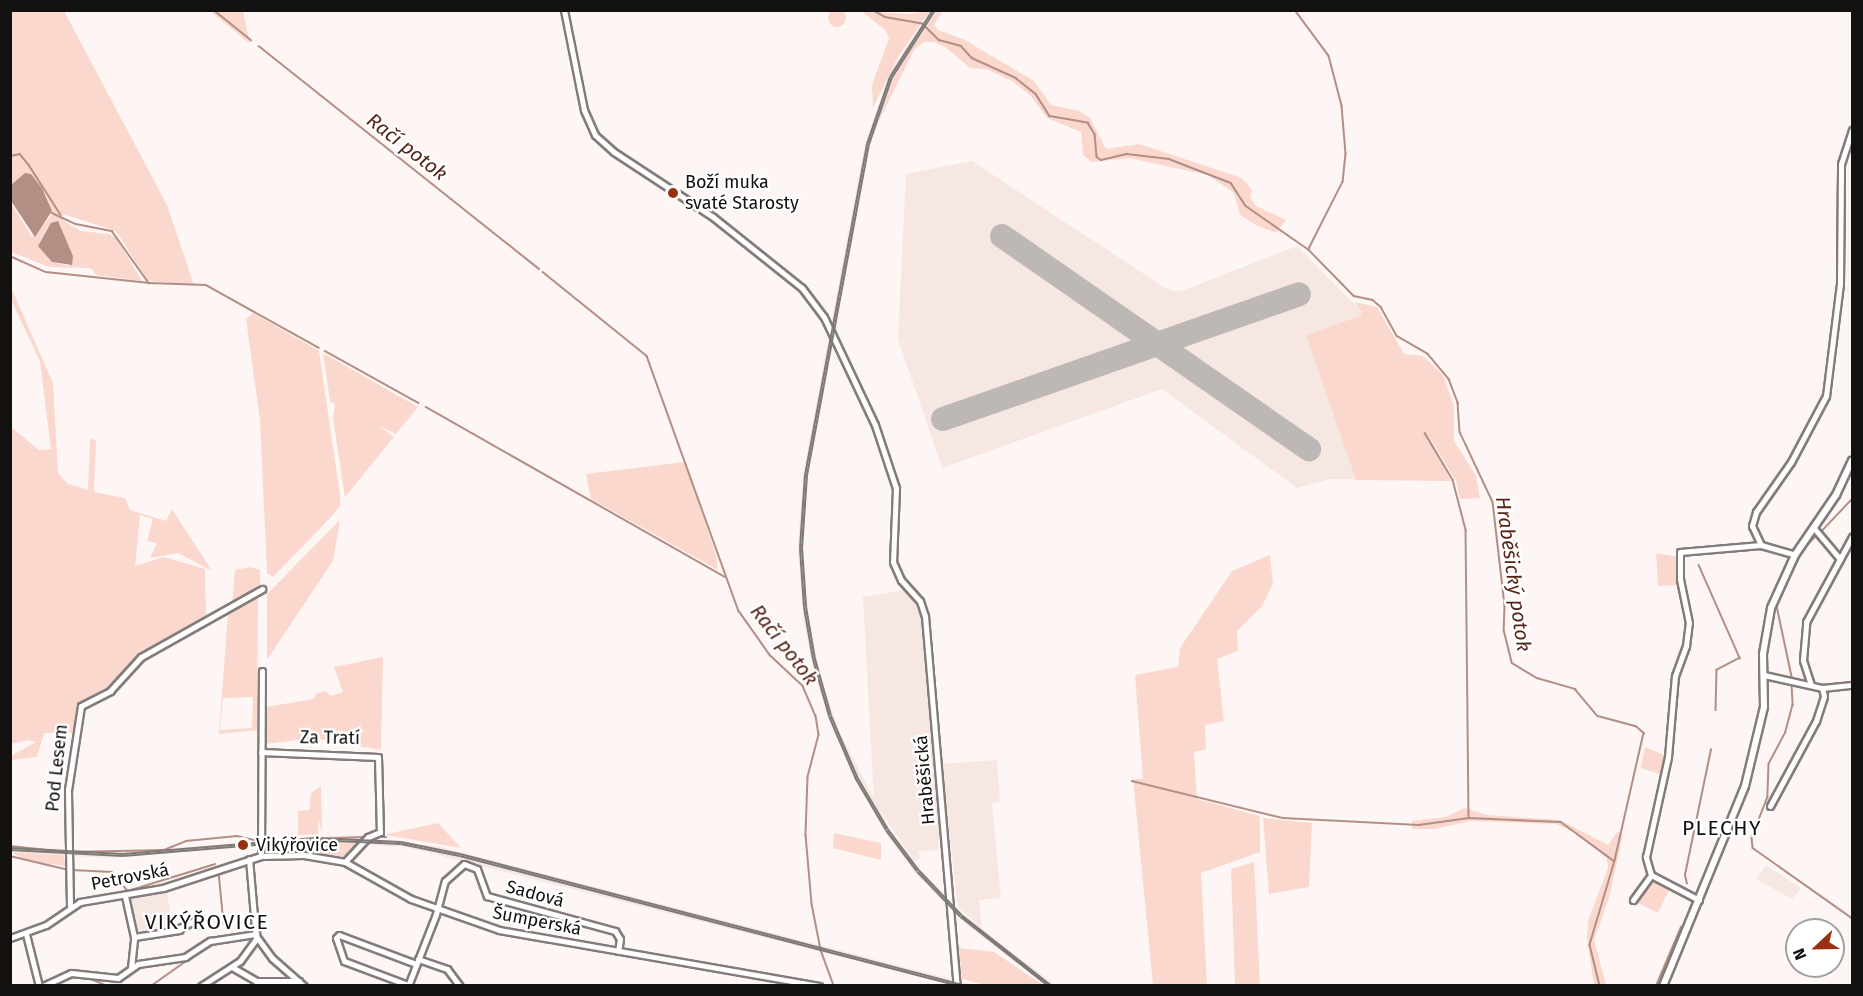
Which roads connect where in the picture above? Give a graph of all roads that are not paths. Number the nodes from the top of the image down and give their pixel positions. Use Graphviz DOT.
graph roads {
  1 [pos="564,10"];
  2 [pos="1852,130"];
  3 [pos="1852,461"];
  4 [pos="1817,531"];
  5 [pos="1852,539"];
  6 [pos="1761,545"];
  7 [pos="1795,555"];
  8 [pos="1840,559"];
  9 [pos="262,589"];
  10 [pos="262,671"];
  11 [pos="1764,675"];
  12 [pos="1811,685"];
  13 [pos="1852,685"];
  14 [pos="1822,688"];
  15 [pos="261,752"];
  16 [pos="1770,806"];
  17 [pos="261,856"];
  18 [pos="249,859"];
  19 [pos="345,862"];
  20 [pos="1652,875"];
  21 [pos="125,896"];
  22 [pos="1634,900"];
  23 [pos="1699,900"];
  24 [pos="70,906"];
  25 [pos="438,909"];
  26 [pos="194,921"];
  27 [pos="26,934"];
  28 [pos="134,937"];
  29 [pos="10,938"];
  30 [pos="256,938"];
  31 [pos="618,951"];
  32 [pos="417,961"];
  33 [pos="131,968"];
  34 [pos="232,968"];
  35 [pos="299,981"];
  36 [pos="408,985"];
  37 [pos="41,986"];
  38 [pos="201,986"];
  39 [pos="460,986"];
  40 [pos="819,986"];
  41 [pos="957,986"];
  42 [pos="1663,986"];
  1 -- 41 [label="street, Hraběšická"];
  2 -- 6 [label="street"];
  3 -- 4 [label="main road"];
  4 -- 7 [label="main road"];
  4 -- 8 [label="street"];
  5 -- 8 [label="street"];
  6 -- 7 [label="street"];
  6 -- 20 [label="street"];
  7 -- 11 [label="main road"];
  8 -- 12 [label="street"];
  9 -- 24 [label="street, Pod Lesem"];
  10 -- 15 [label="street"];
  11 -- 12 [label="street"];
  11 -- 23 [label="main road"];
  12 -- 14 [label="street"];
  13 -- 14 [label="street"];
  14 -- 16 [label="street"];
  15 -- 17 [label="street"];
  15 -- 19 [label="street, Za Tratí"];
  17 -- 18 [label="street, Petrovská"];
  17 -- 19 [label="street, Šumperská"];
  18 -- 21 [label="street, Petrovská"];
  18 -- 30 [label="street"];
  19 -- 25 [label="street, Šumperská"];
  20 -- 22 [label="street"];
  20 -- 23 [label="street"];
  21 -- 24 [label="street, Petrovská"];
  21 -- 28 [label="street"];
  23 -- 42 [label="main road"];
  24 -- 27 [label="street, Petrovská"];
  25 -- 31 [label="street, Šumperská"];
  25 -- 31 [label="street, Sadová"];
  25 -- 32 [label="street"];
  26 -- 28 [label="street"];
  27 -- 29 [label="street, Petrovská"];
  27 -- 37 [label="street"];
  28 -- 33 [label="street"];
  30 -- 33 [label="street"];
  30 -- 34 [label="street"];
  30 -- 35 [label="street"];
  31 -- 40 [label="street, Šumperská"];
  32 -- 36 [label="street"];
  32 -- 36 [label="street"];
  32 -- 39 [label="street"];
  33 -- 37 [label="street"];
  34 -- 35 [label="street"];
  34 -- 38 [label="street"];
}
